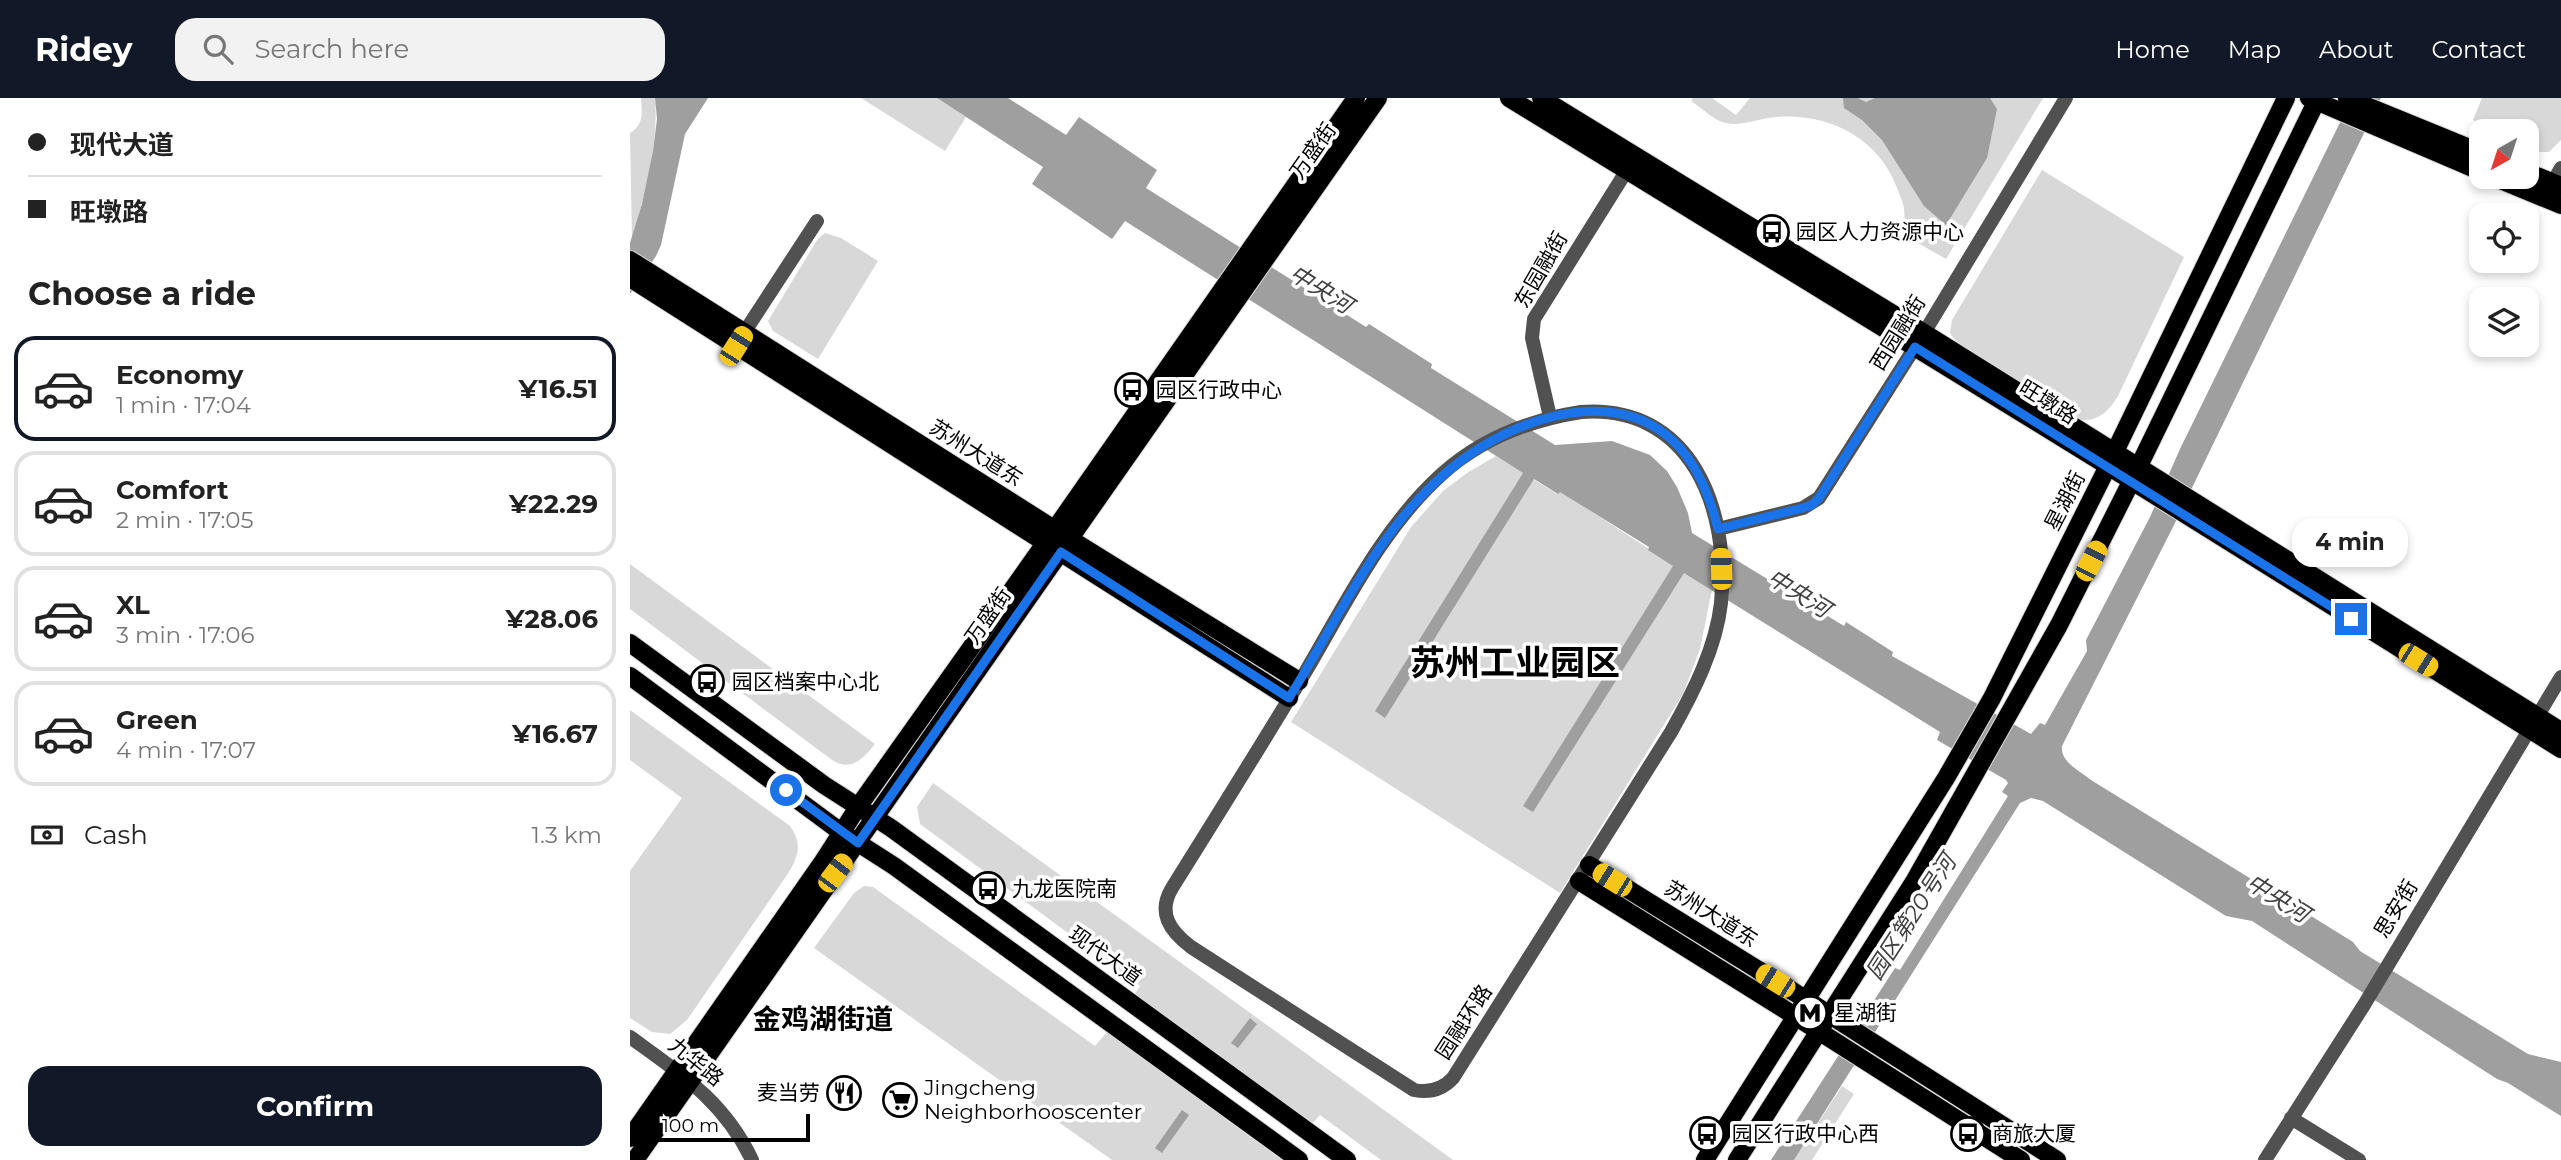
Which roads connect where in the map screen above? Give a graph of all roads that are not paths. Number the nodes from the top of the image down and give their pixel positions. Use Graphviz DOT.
graph roads {
  1 [pos="1356,98"];
  2 [pos="1378,98"];
  3 [pos="1509,98"];
  4 [pos="1541,98"];
  5 [pos="2066,98"];
  6 [pos="2286,98"];
  7 [pos="2315,99"];
  8 [pos="2344,105"];
  9 [pos="2378,120"];
  10 [pos="2469,149"];
  11 [pos="1631,163"];
  12 [pos="2469,166"];
  13 [pos="2539,179"];
  14 [pos="2556,188"];
  15 [pos="817,221"];
  16 [pos="1257,255"];
  17 [pos="630,260"];
  18 [pos="641,279"];
  19 [pos="740,340"];
  20 [pos="1919,340"];
  21 [pos="1545,419"];
  22 [pos="2111,459"];
  23 [pos="2135,474"];
  24 [pos="1718,529"];
  25 [pos="1058,541"];
  26 [pos="630,643"];
  27 [pos="630,676"];
  28 [pos="2561,677"];
  29 [pos="1299,681"];
  30 [pos="1289,698"];
  31 [pos="2533,723"];
  32 [pos="2561,731"];
  33 [pos="2561,749"];
  34 [pos="858,807"];
  35 [pos="875,817"];
  36 [pos="841,832"];
  37 [pos="858,843"];
  38 [pos="1589,865"];
  39 [pos="1579,881"];
  40 [pos="1806,1000"];
  41 [pos="1829,1015"];
  42 [pos="1796,1016"];
  43 [pos="1819,1031"];
  44 [pos="630,1037"];
  45 [pos="683,1076"];
  46 [pos="2291,1118"];
  47 [pos="630,1138"];
  48 [pos="635,1160"];
  49 [pos="752,1160"];
  50 [pos="1299,1160"];
  51 [pos="1347,1160"];
  52 [pos="1704,1160"];
  53 [pos="1737,1160"];
  54 [pos="2021,1160"];
  55 [pos="2057,1160"];
  56 [pos="2265,1160"];
  57 [pos="2360,1160"];
  1 -- 16 [label="main road, 万盛街"];
  2 -- 16 [label="main road, 万盛街"];
  3 -- 11 [label="main road, 旺墩路"];
  4 -- 11 [label="main road, 旺墩路"];
  5 -- 20 [label="street, 西园融街"];
  6 -- 22 [label="main road, 星湖街"];
  7 -- 8 [label="main road"];
  7 -- 23 [label="main road"];
  8 -- 9 [label="main road"];
  9 -- 10 [label="main road"];
  9 -- 12 [label="main road"];
  11 -- 20 [label="main road, 旺墩路"];
  11 -- 21 [label="street, 东园融街"];
  13 -- 14 [label="main road"];
  15 -- 19 [label="street"];
  16 -- 25 [label="main road, 万盛街"];
  17 -- 18 [label="main road, 苏州大道东"];
  18 -- 19 [label="main road, 苏州大道东"];
  19 -- 25 [label="main road, 苏州大道东"];
  20 -- 22 [label="main road, 旺墩路"];
  20 -- 24 [label="street, 西园融街"];
  21 -- 24 [label="street, 园融环路"];
  21 -- 29 [label="street, 园融环路"];
  22 -- 23 [label="main road, 旺墩路"];
  22 -- 40 [label="main road, 星湖街"];
  23 -- 31 [label="main road, 旺墩路"];
  23 -- 41 [label="main road"];
  24 -- 38 [label="street, 园融环路"];
  25 -- 29 [label="main road, 苏州大道东"];
  25 -- 30 [label="main road, 苏州大道东"];
  25 -- 34 [label="main road, 万盛街"];
  25 -- 35 [label="main road, 万盛街"];
  26 -- 34 [label="main road, 现代大道"];
  27 -- 36 [label="main road"];
  28 -- 31 [label="street, 思安街"];
  29 -- 30 [label="street, 园融环路"];
  30 -- 39 [label="street, 园融环路"];
  31 -- 32 [label="main road, 旺墩路"];
  31 -- 33 [label="main road, 旺墩路"];
  31 -- 46 [label="street, 思安街"];
  34 -- 35 [label="main road, 现代大道"];
  34 -- 36 [label="main road, 万盛街"];
  35 -- 37 [label="main road, 万盛街"];
  35 -- 51 [label="main road, 现代大道"];
  36 -- 37 [label="main road"];
  36 -- 45 [label="main road, 万盛街"];
  37 -- 45 [label="main road, 万盛街"];
  37 -- 50 [label="main road"];
  38 -- 39 [label="street, 园融环路"];
  38 -- 40 [label="main road, 苏州大道东"];
  39 -- 42 [label="main road, 苏州大道东"];
  40 -- 41 [label="main road, 苏州大道东"];
  40 -- 42 [label="main road, 星湖街"];
  41 -- 43 [label="main road"];
  41 -- 55 [label="main road, 苏州大道东"];
  42 -- 43 [label="main road, 苏州大道东"];
  42 -- 52 [label="main road, 星湖街"];
  43 -- 53 [label="main road"];
  43 -- 54 [label="main road, 苏州大道东"];
  44 -- 45 [label="street, 九华路"];
  45 -- 47 [label="main road, 万盛街"];
  45 -- 48 [label="main road, 万盛街"];
  45 -- 49 [label="street, 九华路"];
  46 -- 56 [label="street, 思安街"];
  46 -- 57 [label="street"];
}
